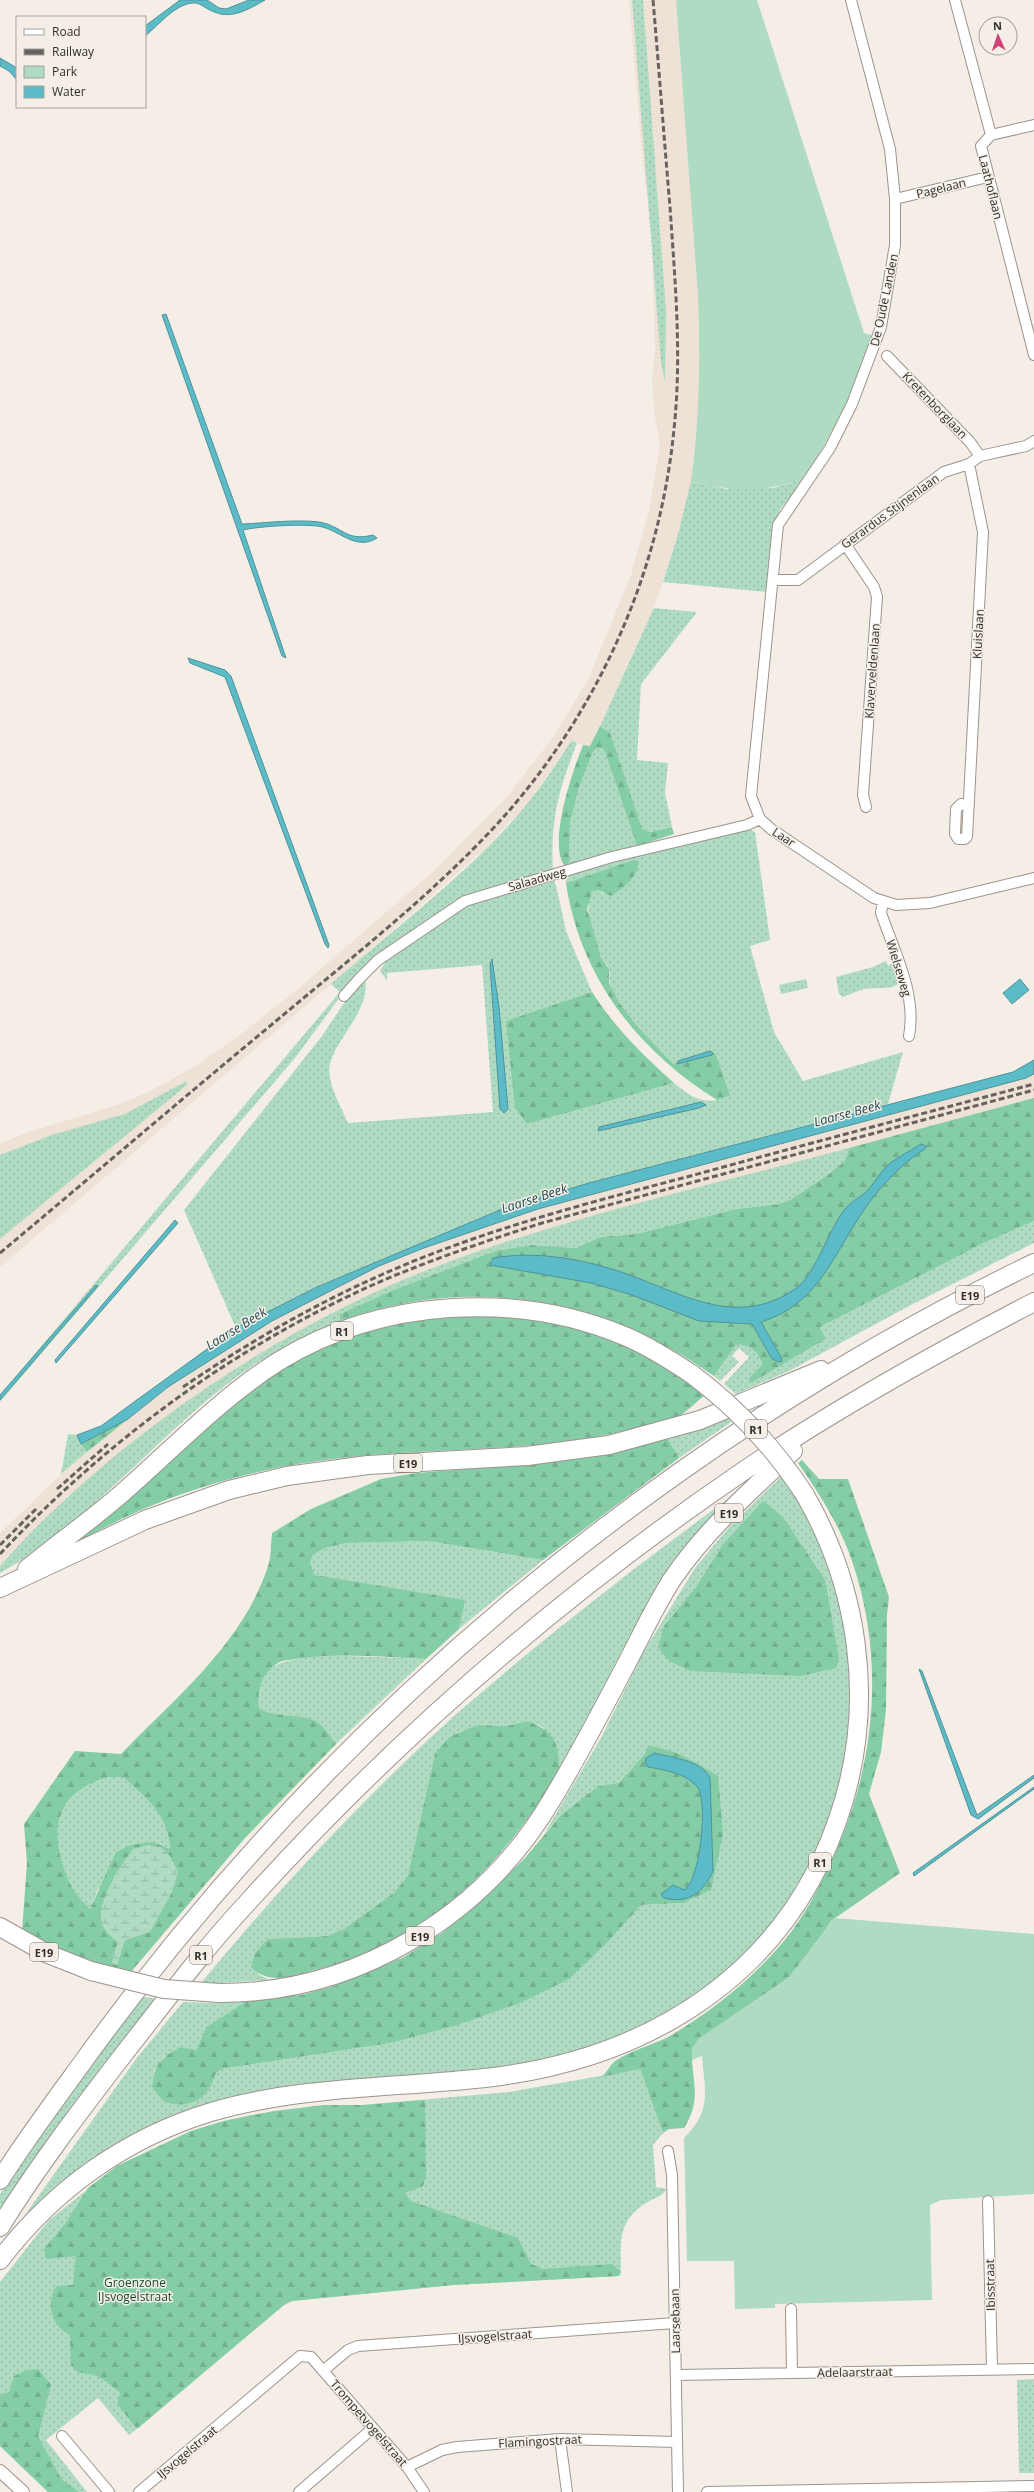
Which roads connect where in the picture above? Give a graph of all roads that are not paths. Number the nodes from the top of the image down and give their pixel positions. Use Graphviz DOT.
graph roads {
  1 [pos="851,0"];
  2 [pos="955,0"];
  3 [pos="1034,125"];
  4 [pos="991,135"];
  5 [pos="988,177"];
  6 [pos="895,199"];
  7 [pos="1034,355"];
  8 [pos="887,356"];
  9 [pos="1034,441"];
  10 [pos="980,456"];
  11 [pos="969,464"];
  12 [pos="845,544"];
  13 [pos="774,580"];
  14 [pos="969,805"];
  15 [pos="866,807"];
  16 [pos="760,819"];
  17 [pos="1034,878"];
  18 [pos="883,901"];
  19 [pos="344,996"];
  20 [pos="909,1036"];
  21 [pos="1034,1263"];
  22 [pos="1034,1302"];
  23 [pos="879,1346"];
  24 [pos="830,1416"];
  25 [pos="6,1584"];
  26 [pos="411,1689"];
  27 [pos="437,1714"];
  28 [pos="0,1927"];
  29 [pos="668,2151"];
  30 [pos="0,2180"];
  31 [pos="988,2201"];
  32 [pos="0,2227"];
  33 [pos="0,2260"];
  34 [pos="791,2308"];
  35 [pos="675,2323"];
  36 [pos="311,2357"];
  37 [pos="992,2369"];
  38 [pos="1034,2369"];
  39 [pos="324,2370"];
  40 [pos="792,2373"];
  41 [pos="677,2375"];
  42 [pos="372,2429"];
  43 [pos="62,2436"];
  44 [pos="560,2439"];
  45 [pos="677,2442"];
  46 [pos="407,2467"];
  47 [pos="0,2472"];
  48 [pos="1034,2486"];
  49 [pos="909,2490"];
  50 [pos="792,2491"];
  51 [pos="23,2492"];
  52 [pos="109,2492"];
  53 [pos="139,2492"];
  54 [pos="299,2492"];
  55 [pos="424,2492"];
  56 [pos="567,2492"];
  57 [pos="678,2492"];
  58 [pos="708,2492"];
  1 -- 6 [label="street, De Oude Landen"];
  2 -- 4 [label="street"];
  3 -- 4 [label="street"];
  4 -- 5 [label="street, Laathoflaan"];
  5 -- 6 [label="street, Pagelaan"];
  5 -- 7 [label="street, Laathoflaan"];
  6 -- 13 [label="street, De Oude Landen"];
  8 -- 10 [label="street, Kretenborglaan"];
  9 -- 10 [label="street, Gerardus Stijnenlaan"];
  10 -- 11 [label="street, Gerardus Stijnenlaan"];
  11 -- 12 [label="street, Gerardus Stijnenlaan"];
  11 -- 14 [label="street, Kluislaan"];
  12 -- 13 [label="street, Gerardus Stijnenlaan"];
  12 -- 15 [label="street, Klaverveldenlaan"];
  13 -- 16 [label="street, Laar"];
  16 -- 18 [label="street, Laar"];
  16 -- 19 [label="street, Salaadweg"];
  17 -- 18 [label="street, Laar"];
  18 -- 20 [label="street, Wielseweg"];
  21 -- 23 [label="highway, E19"];
  22 -- 24 [label="highway, E19"];
  23 -- 25 [label="highway, E19"];
  23 -- 26 [label="highway, E19"];
  24 -- 27 [label="highway, E19"];
  24 -- 28 [label="highway, E19, bridge"];
  25 -- 33 [label="highway, R1, bridge"];
  26 -- 30 [label="highway, R1"];
  27 -- 32 [label="highway, R1"];
  29 -- 35 [label="street, Laarsebaan"];
  31 -- 37 [label="street, Ibisstraat"];
  34 -- 40 [label="street"];
  35 -- 39 [label="street, IJsvogelstraat"];
  35 -- 41 [label="street, Laarsebaan"];
  36 -- 39 [label="street, Trompetvogelstraat"];
  36 -- 53 [label="street, IJsvogelstraat"];
  37 -- 38 [label="street, Adelaarstraat"];
  37 -- 40 [label="street, Adelaarstraat"];
  39 -- 42 [label="street, Trompetvogelstraat"];
  40 -- 41 [label="street, Adelaarstraat"];
  41 -- 45 [label="street, Laarsebaan"];
  42 -- 46 [label="street, Trompetvogelstraat"];
  42 -- 54 [label="street"];
  43 -- 52 [label="street"];
  44 -- 45 [label="street, Flamingostraat"];
  44 -- 46 [label="street, Flamingostraat"];
  44 -- 56 [label="street"];
  45 -- 57 [label="street, Laarsebaan"];
  46 -- 55 [label="street, Trompetvogelstraat"];
  47 -- 51 [label="street"];
  48 -- 49 [label="street"];
  49 -- 50 [label="street"];
  50 -- 58 [label="street"];
}
